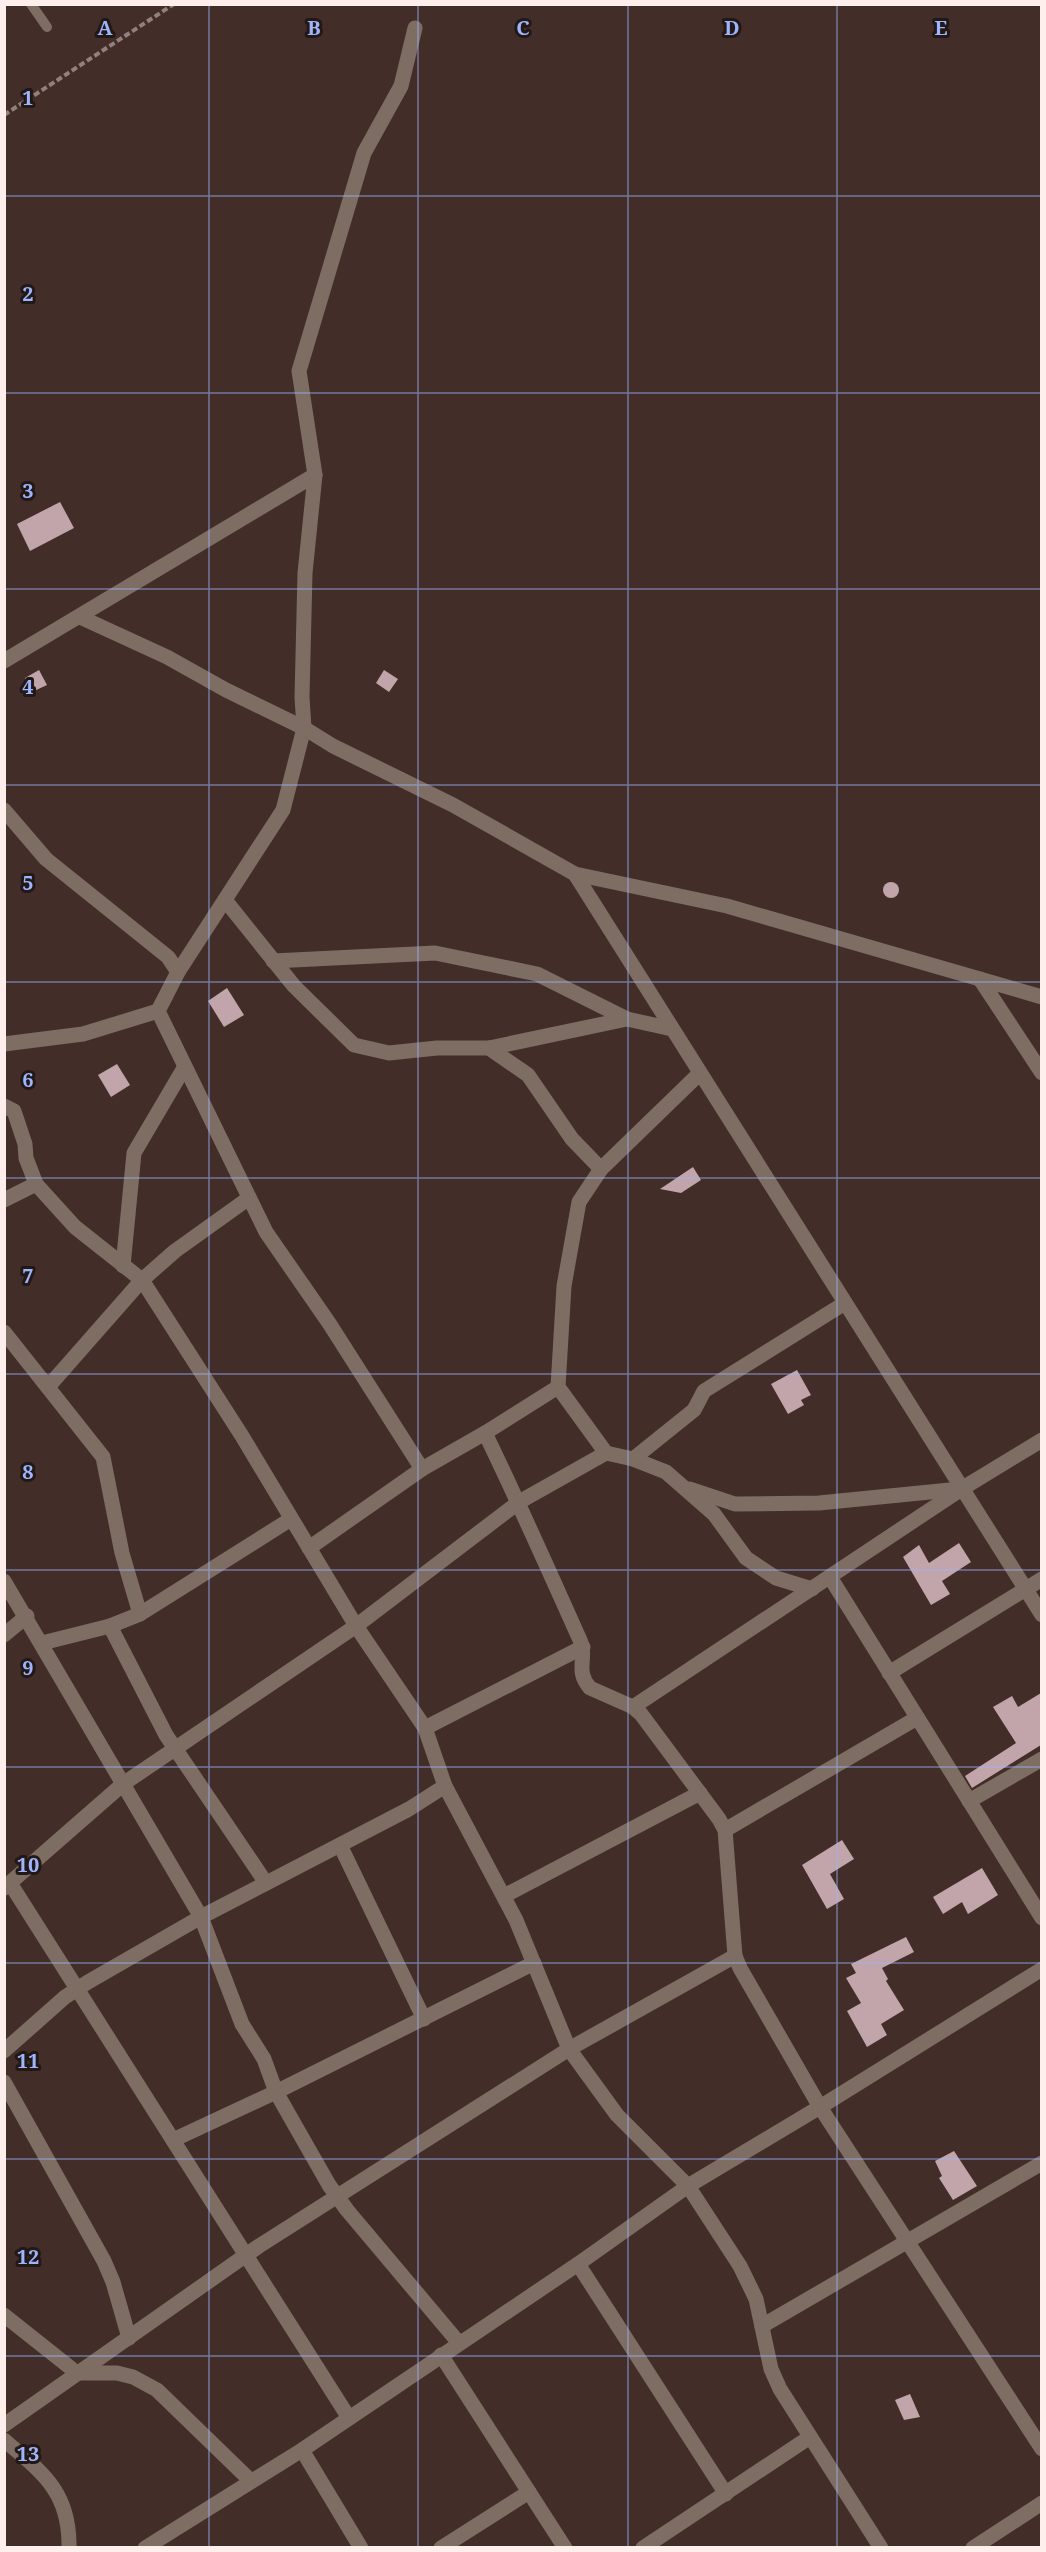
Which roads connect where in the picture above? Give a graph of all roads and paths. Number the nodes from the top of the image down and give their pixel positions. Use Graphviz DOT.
graph roads {
  1 [pos="31,4"];
  2 [pos="174,4"];
  3 [pos="47,27"];
  4 [pos="415,28"];
  5 [pos="4,115"];
  6 [pos="315,475"];
  7 [pos="80,617"];
  8 [pos="4,662"];
  9 [pos="304,728"];
  10 [pos="4,810"];
  11 [pos="575,874"];
  12 [pos="225,900"];
  13 [pos="273,961"];
  14 [pos="177,972"];
  15 [pos="980,978"];
  16 [pos="1041,998"];
  17 [pos="158,1011"];
  18 [pos="627,1018"];
  19 [pos="672,1029"];
  20 [pos="4,1044"];
  21 [pos="489,1048"];
  22 [pos="184,1068"];
  23 [pos="700,1073"];
  24 [pos="1041,1073"];
  25 [pos="4,1106"];
  26 [pos="601,1169"];
  27 [pos="36,1184"];
  28 [pos="249,1198"];
  29 [pos="4,1200"];
  30 [pos="123,1266"];
  31 [pos="142,1280"];
  32 [pos="845,1303"];
  33 [pos="4,1332"];
  34 [pos="48,1387"];
  35 [pos="558,1387"];
  36 [pos="484,1433"];
  37 [pos="1041,1440"];
  38 [pos="606,1453"];
  39 [pos="633,1459"];
  40 [pos="422,1468"];
  41 [pos="682,1486"];
  42 [pos="963,1488"];
  43 [pos="519,1502"];
  44 [pos="291,1519"];
  45 [pos="309,1548"];
  46 [pos="831,1577"];
  47 [pos="1041,1579"];
  48 [pos="4,1581"];
  49 [pos="812,1589"];
  50 [pos="1026,1589"];
  51 [pos="140,1614"];
  52 [pos="1041,1614"];
  53 [pos="27,1616"];
  54 [pos="110,1626"];
  55 [pos="356,1626"];
  56 [pos="4,1635"];
  57 [pos="42,1643"];
  58 [pos="583,1647"];
  59 [pos="889,1673"];
  60 [pos="633,1707"];
  61 [pos="917,1718"];
  62 [pos="425,1728"];
  63 [pos="174,1748"];
  64 [pos="1041,1759"];
  65 [pos="123,1784"];
  66 [pos="445,1786"];
  67 [pos="700,1793"];
  68 [pos="969,1801"];
  69 [pos="725,1830"];
  70 [pos="340,1845"];
  71 [pos="266,1883"];
  72 [pos="7,1886"];
  73 [pos="504,1896"];
  74 [pos="201,1917"];
  75 [pos="1041,1918"];
  76 [pos="735,1956"];
  77 [pos="534,1963"];
  78 [pos="1041,1970"];
  79 [pos="76,1989"];
  80 [pos="424,2019"];
  81 [pos="568,2049"];
  82 [pos="4,2051"];
  83 [pos="4,2082"];
  84 [pos="276,2092"];
  85 [pos="820,2107"];
  86 [pos="173,2140"];
  87 [pos="1041,2163"];
  88 [pos="687,2186"];
  89 [pos="337,2196"];
  90 [pos="907,2243"];
  91 [pos="246,2254"];
  92 [pos="578,2264"];
  93 [pos="4,2315"];
  94 [pos="762,2326"];
  95 [pos="129,2337"];
  96 [pos="459,2343"];
  97 [pos="441,2355"];
  98 [pos="77,2373"];
  99 [pos="349,2418"];
  100 [pos="4,2424"];
  101 [pos="810,2437"];
  102 [pos="4,2440"];
  103 [pos="1041,2449"];
  104 [pos="302,2450"];
  105 [pos="251,2481"];
  106 [pos="529,2492"];
  107 [pos="726,2494"];
  108 [pos="1041,2503"];
  109 [pos="69,2547"];
  110 [pos="145,2547"];
  111 [pos="361,2547"];
  112 [pos="441,2547"];
  113 [pos="565,2547"];
  114 [pos="643,2547"];
  115 [pos="881,2547"];
  116 [pos="973,2547"];
  1 -- 3 [label="lane"];
  2 -- 5 [label="path"];
  4 -- 6 [label="street"];
  6 -- 7 [label="street"];
  6 -- 9 [label="street"];
  7 -- 8 [label="street"];
  7 -- 9 [label="street"];
  9 -- 11 [label="street"];
  9 -- 12 [label="street"];
  10 -- 14 [label="street"];
  11 -- 15 [label="street"];
  11 -- 19 [label="street"];
  12 -- 13 [label="street"];
  12 -- 14 [label="street"];
  13 -- 18 [label="street"];
  13 -- 21 [label="street"];
  14 -- 17 [label="street"];
  15 -- 16 [label="street"];
  15 -- 24 [label="street"];
  17 -- 20 [label="street"];
  17 -- 22 [label="street"];
  18 -- 19 [label="street"];
  18 -- 21 [label="street"];
  19 -- 23 [label="street"];
  21 -- 26 [label="street"];
  22 -- 28 [label="street"];
  22 -- 30 [label="street"];
  23 -- 26 [label="street"];
  23 -- 32 [label="street"];
  25 -- 27 [label="street"];
  26 -- 35 [label="street"];
  27 -- 29 [label="street"];
  27 -- 30 [label="street"];
  28 -- 31 [label="street"];
  28 -- 40 [label="street"];
  30 -- 31 [label="street"];
  31 -- 34 [label="street"];
  31 -- 44 [label="street"];
  32 -- 39 [label="street"];
  32 -- 42 [label="street"];
  33 -- 34 [label="street"];
  34 -- 51 [label="street"];
  35 -- 36 [label="street"];
  35 -- 38 [label="street"];
  36 -- 40 [label="street"];
  36 -- 43 [label="street"];
  37 -- 42 [label="street"];
  38 -- 39 [label="street"];
  38 -- 43 [label="street"];
  39 -- 41 [label="street"];
  40 -- 45 [label="street"];
  41 -- 42 [label="street"];
  41 -- 49 [label="street"];
  42 -- 46 [label="street"];
  42 -- 50 [label="street"];
  43 -- 55 [label="street"];
  43 -- 58 [label="street"];
  44 -- 45 [label="street"];
  44 -- 51 [label="street"];
  45 -- 55 [label="street"];
  46 -- 49 [label="street"];
  46 -- 59 [label="street"];
  47 -- 50 [label="street"];
  48 -- 53 [label="street"];
  49 -- 60 [label="street"];
  50 -- 52 [label="street"];
  50 -- 59 [label="street"];
  51 -- 54 [label="street"];
  53 -- 56 [label="street"];
  53 -- 57 [label="street"];
  54 -- 57 [label="street"];
  54 -- 63 [label="street"];
  55 -- 62 [label="street"];
  55 -- 63 [label="street"];
  57 -- 65 [label="street"];
  58 -- 60 [label="street"];
  58 -- 62 [label="street"];
  59 -- 61 [label="street"];
  60 -- 67 [label="street"];
  61 -- 68 [label="street"];
  61 -- 69 [label="street"];
  62 -- 66 [label="street"];
  63 -- 65 [label="street"];
  63 -- 71 [label="street"];
  64 -- 68 [label="street"];
  65 -- 72 [label="street"];
  65 -- 74 [label="street"];
  66 -- 70 [label="street"];
  66 -- 73 [label="street"];
  67 -- 69 [label="street"];
  67 -- 73 [label="street"];
  68 -- 75 [label="street"];
  69 -- 76 [label="street"];
  70 -- 71 [label="street"];
  70 -- 80 [label="street"];
  71 -- 74 [label="street"];
  72 -- 79 [label="street"];
  73 -- 77 [label="street"];
  74 -- 79 [label="street"];
  74 -- 84 [label="street"];
  76 -- 81 [label="street"];
  76 -- 85 [label="street"];
  77 -- 80 [label="street"];
  77 -- 81 [label="street"];
  78 -- 85 [label="street"];
  79 -- 82 [label="street"];
  79 -- 86 [label="street"];
  80 -- 84 [label="street"];
  81 -- 88 [label="street"];
  81 -- 89 [label="street"];
  83 -- 95 [label="street"];
  84 -- 86 [label="street"];
  84 -- 89 [label="street"];
  85 -- 88 [label="street"];
  85 -- 90 [label="street"];
  86 -- 91 [label="street"];
  87 -- 90 [label="street"];
  88 -- 92 [label="street"];
  88 -- 94 [label="street"];
  89 -- 91 [label="street"];
  89 -- 96 [label="street"];
  90 -- 94 [label="street"];
  90 -- 103 [label="street"];
  91 -- 95 [label="street"];
  91 -- 99 [label="street"];
  92 -- 96 [label="street"];
  92 -- 107 [label="street"];
  93 -- 98 [label="street"];
  94 -- 101 [label="street"];
  95 -- 98 [label="street"];
  96 -- 97 [label="street"];
  97 -- 99 [label="street"];
  97 -- 106 [label="street"];
  98 -- 100 [label="street"];
  98 -- 105 [label="street"];
  99 -- 104 [label="street"];
  101 -- 107 [label="street"];
  101 -- 115 [label="street"];
  102 -- 109 [label="street"];
  104 -- 105 [label="street"];
  104 -- 111 [label="street"];
  105 -- 110 [label="street"];
  106 -- 112 [label="street"];
  106 -- 113 [label="street"];
  107 -- 114 [label="street"];
  108 -- 116 [label="street"];
}
